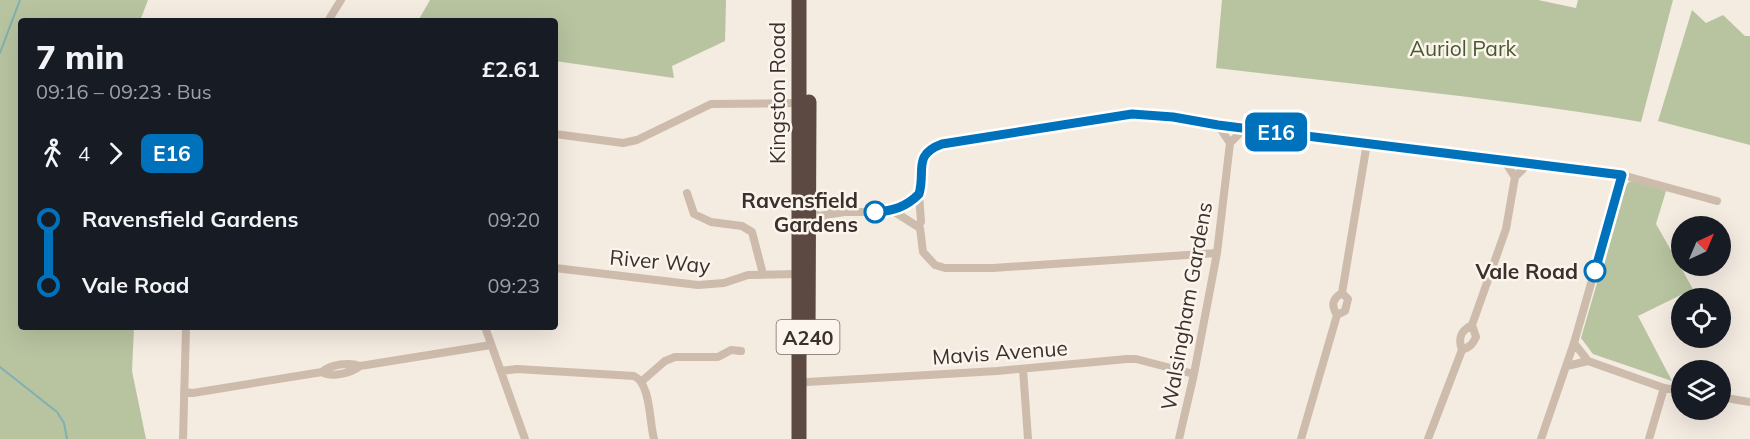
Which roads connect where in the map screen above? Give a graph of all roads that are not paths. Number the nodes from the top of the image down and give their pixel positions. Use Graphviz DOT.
graph roads {
  1 [pos="340,0"];
  2 [pos="799,0"];
  3 [pos="809,0"];
  4 [pos="330,18"];
  5 [pos="799,103"];
  6 [pos="1218,125"];
  7 [pos="1244,129"];
  8 [pos="558,134"];
  9 [pos="1230,143"];
  10 [pos="1367,143"];
  11 [pos="1504,160"];
  12 [pos="1529,164"];
  13 [pos="1622,175"];
  14 [pos="1515,177"];
  15 [pos="687,193"];
  16 [pos="919,194"];
  17 [pos="1717,201"];
  18 [pos="803,203"];
  19 [pos="829,206"];
  20 [pos="893,211"];
  21 [pos="844,212"];
  22 [pos="828,215"];
  23 [pos="917,226"];
  24 [pos="809,235"];
  25 [pos="1217,253"];
  26 [pos="558,268"];
  27 [pos="763,274"];
  28 [pos="798,274"];
  29 [pos="1342,292"];
  30 [pos="1337,315"];
  31 [pos="1472,326"];
  32 [pos="186,330"];
  33 [pos="486,330"];
  34 [pos="1574,343"];
  35 [pos="491,345"];
  36 [pos="1462,350"];
  37 [pos="741,351"];
  38 [pos="1588,361"];
  39 [pos="1567,366"];
  40 [pos="1023,369"];
  41 [pos="501,371"];
  42 [pos="1194,374"];
  43 [pos="642,381"];
  44 [pos="807,382"];
  45 [pos="1664,388"];
  46 [pos="1671,389"];
  47 [pos="184,392"];
  48 [pos="1731,399"];
  49 [pos="1750,402"];
  50 [pos="183,439"];
  51 [pos="525,439"];
  52 [pos="654,439"];
  53 [pos="799,439"];
  54 [pos="807,439"];
  55 [pos="1028,439"];
  56 [pos="1179,439"];
  57 [pos="1301,439"];
  58 [pos="1428,439"];
  59 [pos="1541,439"];
  60 [pos="1649,439"];
  1 -- 4 [label="street"];
  2 -- 5 [label="highway, Kingston Road / A240"];
  3 -- 18 [label="highway, Kingston Road / A240"];
  5 -- 8 [label="street"];
  5 -- 18 [label="highway, Kingston Road / A240"];
  6 -- 7 [label="street"];
  6 -- 9 [label="street"];
  6 -- 16 [label="street"];
  7 -- 9 [label="street"];
  7 -- 10 [label="street"];
  9 -- 25 [label="street, Walsingham Gardens"];
  10 -- 11 [label="street"];
  10 -- 29 [label="street"];
  11 -- 12 [label="street"];
  11 -- 14 [label="street"];
  12 -- 13 [label="street"];
  12 -- 14 [label="street"];
  13 -- 17 [label="street"];
  13 -- 34 [label="street"];
  14 -- 31 [label="street"];
  15 -- 27 [label="street"];
  16 -- 20 [label="street"];
  16 -- 23 [label="street"];
  18 -- 19 [label="street"];
  18 -- 22 [label="street"];
  18 -- 24 [label="highway, Kingston Road / A240"];
  18 -- 28 [label="highway, Kingston Road / A240"];
  19 -- 21 [label="street"];
  19 -- 22 [label="street"];
  20 -- 21 [label="street"];
  20 -- 23 [label="street"];
  21 -- 22 [label="street"];
  22 -- 24 [label="street"];
  23 -- 25 [label="street"];
  24 -- 44 [label="highway, Kingston Road / A240"];
  25 -- 42 [label="street, Walsingham Gardens"];
  26 -- 27 [label="street, River Way"];
  27 -- 28 [label="street, River Way"];
  28 -- 53 [label="highway, Kingston Road / A240"];
  29 -- 30 [label="street"];
  29 -- 30 [label="street"];
  30 -- 57 [label="street"];
  31 -- 36 [label="street"];
  31 -- 36 [label="street"];
  32 -- 47 [label="street"];
  33 -- 35 [label="street"];
  34 -- 38 [label="street"];
  34 -- 39 [label="street"];
  35 -- 41 [label="street"];
  35 -- 47 [label="street"];
  36 -- 58 [label="street"];
  37 -- 43 [label="street"];
  38 -- 39 [label="street"];
  38 -- 45 [label="street"];
  39 -- 59 [label="street"];
  40 -- 42 [label="street, Mavis Avenue"];
  40 -- 44 [label="street, Mavis Avenue"];
  40 -- 55 [label="street"];
  41 -- 43 [label="street"];
  41 -- 51 [label="street"];
  42 -- 56 [label="street, Walsingham Gardens"];
  43 -- 52 [label="street"];
  44 -- 54 [label="highway, Kingston Road / A240"];
  45 -- 46 [label="street"];
  45 -- 60 [label="street"];
  47 -- 50 [label="street"];
  48 -- 49 [label="street"];
}
